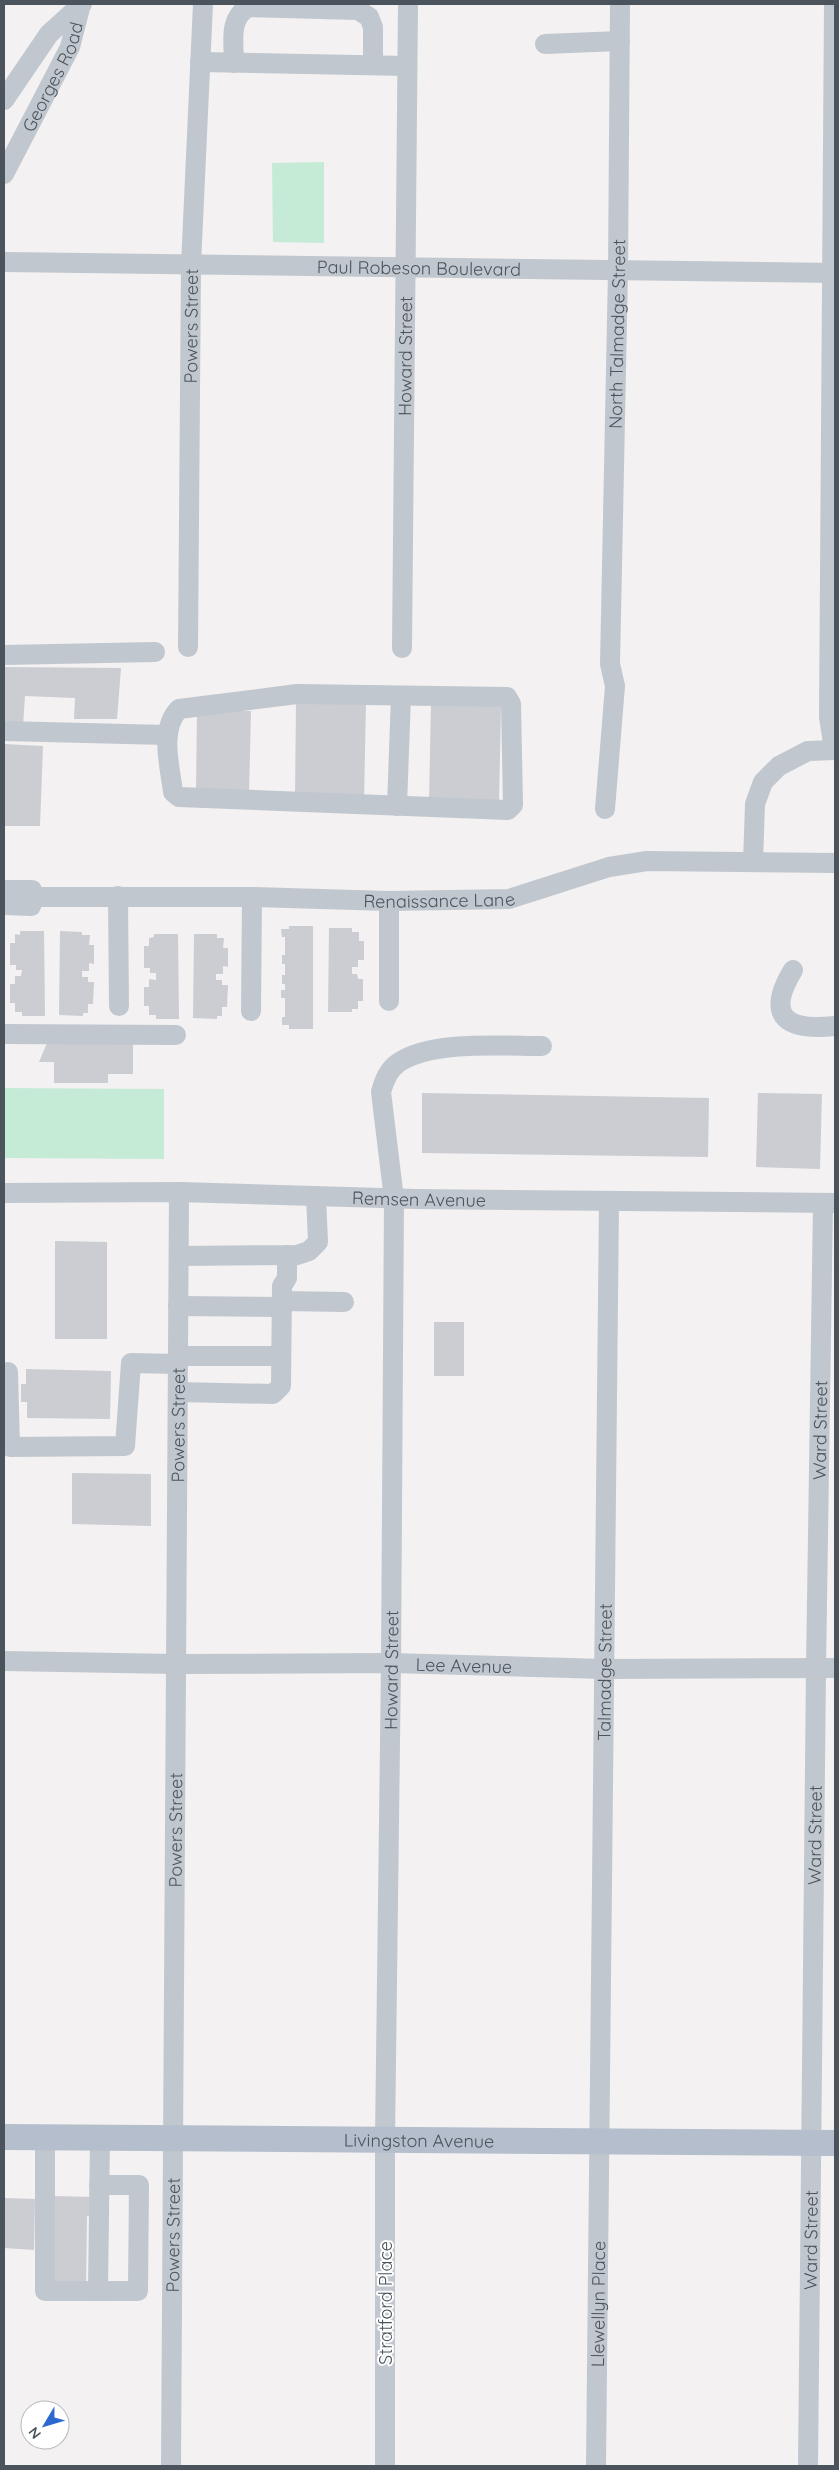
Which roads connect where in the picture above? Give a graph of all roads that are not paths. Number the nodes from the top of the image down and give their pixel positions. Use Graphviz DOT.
graph roads {
  1 [pos="81,4"];
  2 [pos="203,4"];
  3 [pos="408,4"];
  4 [pos="620,4"];
  5 [pos="834,4"];
  6 [pos="620,41"];
  7 [pos="545,44"];
  8 [pos="200,62"];
  9 [pos="234,63"];
  10 [pos="373,65"];
  11 [pos="407,66"];
  12 [pos="4,100"];
  13 [pos="4,174"];
  14 [pos="4,262"];
  15 [pos="191,266"];
  16 [pos="404,268"];
  17 [pos="618,271"];
  18 [pos="834,273"];
  19 [pos="188,647"];
  20 [pos="402,648"];
  21 [pos="155,652"];
  22 [pos="4,655"];
  23 [pos="401,696"];
  24 [pos="4,731"];
  25 [pos="167,735"];
  26 [pos="835,750"];
  27 [pos="397,806"];
  28 [pos="604,809"];
  29 [pos="753,862"];
  30 [pos="835,863"];
  31 [pos="4,890"];
  32 [pos="118,896"];
  33 [pos="36,897"];
  34 [pos="252,897"];
  35 [pos="389,901"];
  36 [pos="4,905"];
  37 [pos="793,970"];
  38 [pos="389,1001"];
  39 [pos="119,1006"];
  40 [pos="251,1011"];
  41 [pos="835,1026"];
  42 [pos="4,1034"];
  43 [pos="176,1035"];
  44 [pos="542,1046"];
  45 [pos="179,1192"];
  46 [pos="4,1193"];
  47 [pos="316,1196"];
  48 [pos="394,1199"];
  49 [pos="609,1202"];
  50 [pos="829,1203"];
  51 [pos="287,1255"];
  52 [pos="178,1256"];
  53 [pos="344,1302"];
  54 [pos="282,1304"];
  55 [pos="178,1306"];
  56 [pos="281,1356"];
  57 [pos="178,1360"];
  58 [pos="8,1372"];
  59 [pos="178,1392"];
  60 [pos="7,1448"];
  61 [pos="4,1661"];
  62 [pos="391,1663"];
  63 [pos="176,1664"];
  64 [pos="825,1668"];
  65 [pos="604,1669"];
  66 [pos="4,2138"];
  67 [pos="45,2138"];
  68 [pos="100,2138"];
  69 [pos="174,2139"];
  70 [pos="385,2140"];
  71 [pos="601,2142"];
  72 [pos="823,2143"];
  73 [pos="99,2184"];
  74 [pos="98,2291"];
  75 [pos="171,2466"];
  76 [pos="385,2466"];
  77 [pos="596,2466"];
  78 [pos="808,2466"];
  1 -- 12 [label="street, Georges Road"];
  1 -- 13 [label="street, Georges Road"];
  2 -- 8 [label="street, Powers Street"];
  3 -- 11 [label="street, Howard Street"];
  4 -- 6 [label="street, North Talmadge Street"];
  5 -- 18 [label="street"];
  6 -- 7 [label="street"];
  6 -- 17 [label="street, North Talmadge Street"];
  8 -- 9 [label="street"];
  8 -- 15 [label="street, Powers Street"];
  9 -- 10 [label="street"];
  9 -- 10 [label="street"];
  10 -- 11 [label="street"];
  11 -- 16 [label="street, Howard Street"];
  14 -- 15 [label="street, Paul Robeson Boulevard"];
  15 -- 16 [label="street, Paul Robeson Boulevard"];
  15 -- 19 [label="street, Powers Street"];
  16 -- 17 [label="street, Paul Robeson Boulevard"];
  16 -- 20 [label="street, Howard Street"];
  17 -- 18 [label="street, Paul Robeson Boulevard"];
  17 -- 28 [label="street, North Talmadge Street"];
  18 -- 26 [label="street"];
  21 -- 22 [label="street"];
  23 -- 25 [label="street"];
  23 -- 27 [label="street"];
  23 -- 27 [label="street"];
  24 -- 25 [label="street"];
  25 -- 27 [label="street"];
  26 -- 29 [label="street"];
  29 -- 30 [label="street, Renaissance Lane"];
  29 -- 35 [label="street, Renaissance Lane"];
  31 -- 33 [label="street, Renaissance Lane"];
  32 -- 33 [label="street, Renaissance Lane"];
  32 -- 34 [label="street, Renaissance Lane"];
  32 -- 39 [label="street"];
  33 -- 36 [label="street, Renaissance Lane"];
  34 -- 35 [label="street, Renaissance Lane"];
  34 -- 40 [label="street"];
  35 -- 38 [label="street"];
  37 -- 41 [label="street"];
  42 -- 43 [label="street"];
  44 -- 48 [label="street, Howard Street"];
  45 -- 46 [label="street, Remsen Avenue"];
  45 -- 47 [label="street, Remsen Avenue"];
  45 -- 52 [label="street, Powers Street"];
  47 -- 48 [label="street, Remsen Avenue"];
  47 -- 51 [label="street"];
  48 -- 49 [label="street, Remsen Avenue"];
  48 -- 62 [label="street, Howard Street"];
  49 -- 50 [label="street, Remsen Avenue"];
  49 -- 65 [label="street, Talmadge Street"];
  50 -- 64 [label="street, Ward Street"];
  51 -- 52 [label="street"];
  51 -- 54 [label="street"];
  52 -- 55 [label="street, Powers Street"];
  53 -- 54 [label="street"];
  54 -- 55 [label="street"];
  54 -- 56 [label="street"];
  55 -- 57 [label="street, Powers Street"];
  56 -- 57 [label="street"];
  56 -- 59 [label="street"];
  57 -- 59 [label="street, Powers Street"];
  57 -- 60 [label="street"];
  58 -- 60 [label="street"];
  59 -- 63 [label="street, Powers Street"];
  61 -- 63 [label="street, Lee Avenue"];
  62 -- 63 [label="street, Lee Avenue"];
  62 -- 65 [label="street, Lee Avenue"];
  62 -- 70 [label="street, Howard Street"];
  63 -- 69 [label="street, Powers Street"];
  64 -- 65 [label="street, Lee Avenue"];
  64 -- 72 [label="street, Ward Street"];
  65 -- 71 [label="street, Talmadge Street"];
  66 -- 67 [label="main road, Livingston Avenue"];
  67 -- 68 [label="main road, Livingston Avenue"];
  67 -- 74 [label="street"];
  68 -- 69 [label="main road, Livingston Avenue"];
  68 -- 73 [label="street"];
  69 -- 70 [label="main road, Livingston Avenue"];
  69 -- 75 [label="street, Powers Street"];
  70 -- 71 [label="main road, Livingston Avenue"];
  70 -- 76 [label="street, Stratford Place"];
  71 -- 72 [label="main road, Livingston Avenue"];
  71 -- 77 [label="street, Llewellyn Place"];
  72 -- 78 [label="street, Ward Street"];
  73 -- 74 [label="street"];
  73 -- 74 [label="street"];
}
